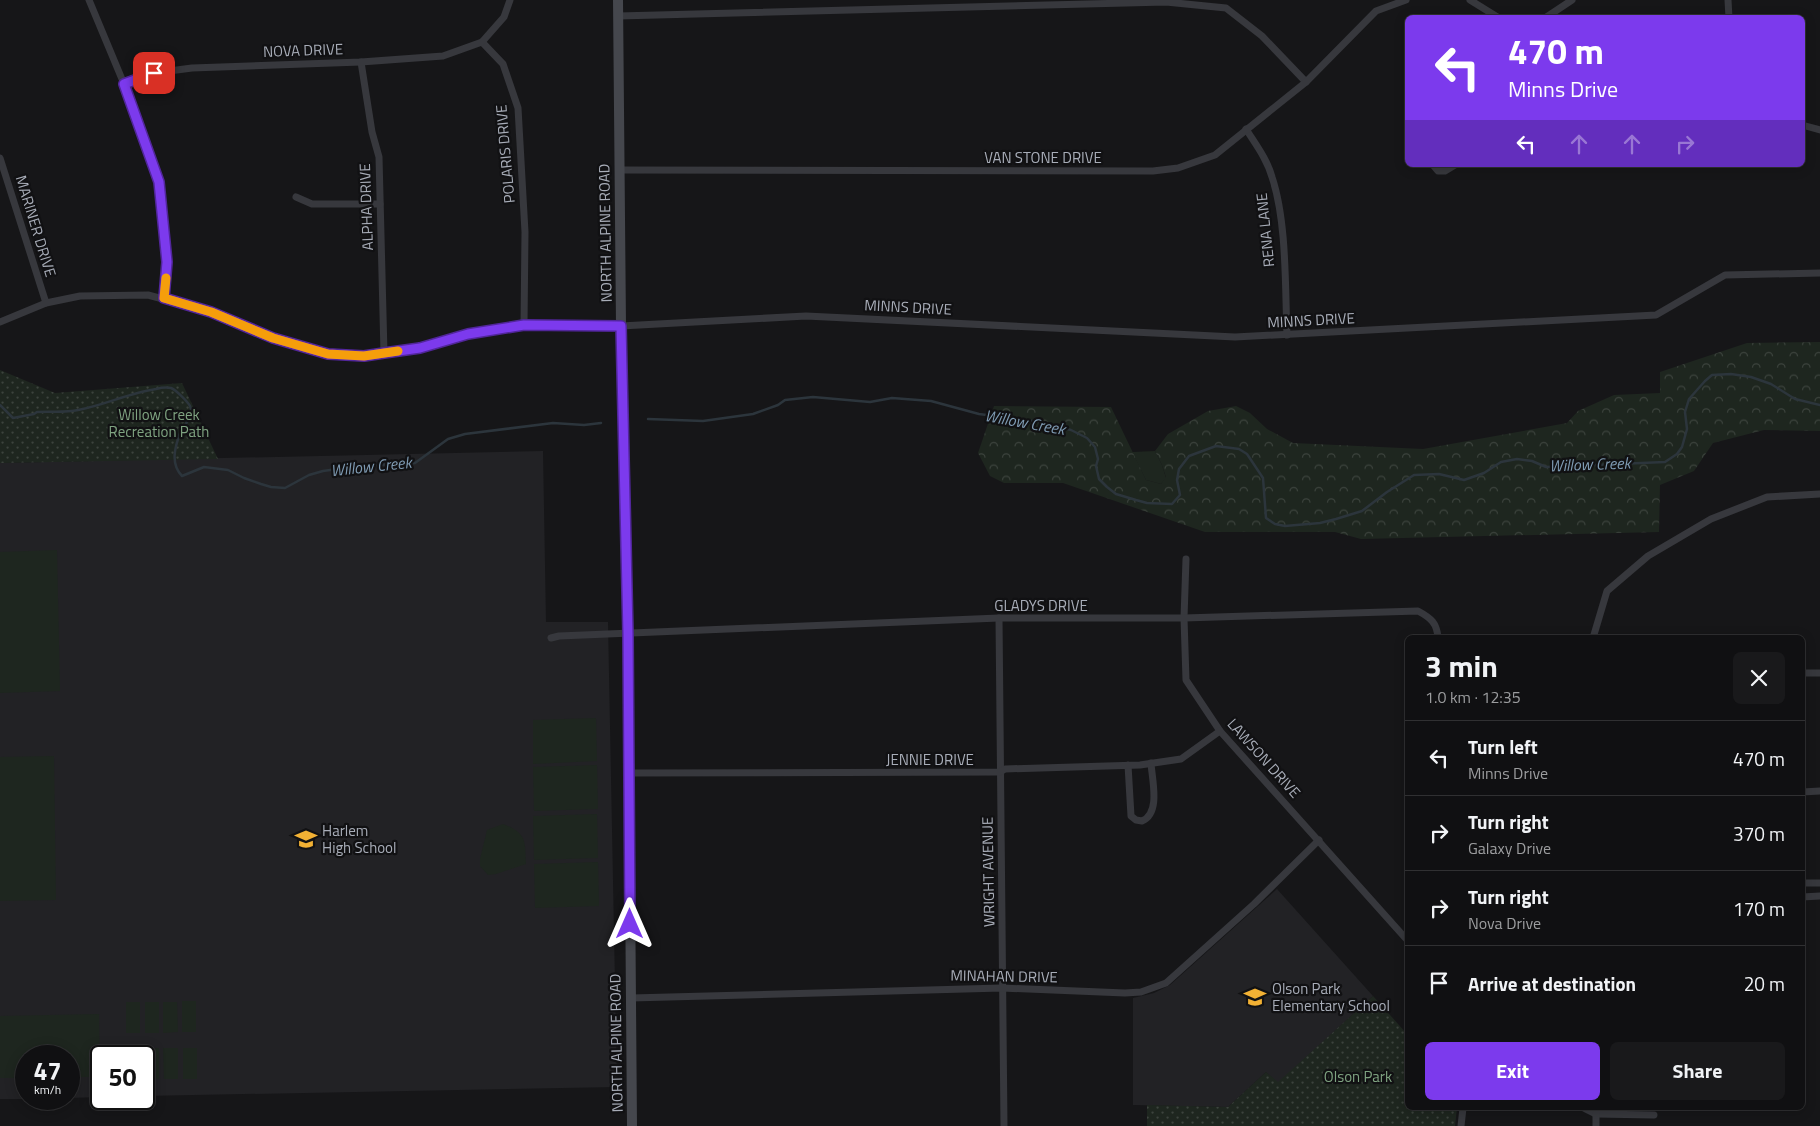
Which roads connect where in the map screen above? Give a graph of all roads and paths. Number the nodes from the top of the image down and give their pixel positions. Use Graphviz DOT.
graph roads {
  1 [pos="89,0"];
  2 [pos="510,0"];
  3 [pos="618,0"];
  4 [pos="1406,0"];
  5 [pos="1470,0"];
  6 [pos="1572,0"];
  7 [pos="1728,0"];
  8 [pos="1497,15"];
  9 [pos="1550,15"];
  10 [pos="1729,15"];
  11 [pos="618,16"];
  12 [pos="482,42"];
  13 [pos="361,62"];
  14 [pos="1306,82"];
  15 [pos="124,84"];
  16 [pos="1805,127"];
  17 [pos="1246,130"];
  18 [pos="1820,130"];
  19 [pos="0,158"];
  20 [pos="1435,167"];
  21 [pos="1452,167"];
  22 [pos="620,170"];
  23 [pos="296,197"];
  24 [pos="380,204"];
  25 [pos="1820,273"];
  26 [pos="164,298"];
  27 [pos="46,303"];
  28 [pos="0,322"];
  29 [pos="524,325"];
  30 [pos="621,326"];
  31 [pos="1287,335"];
  32 [pos="384,353"];
  33 [pos="1820,494"];
  34 [pos="1186,559"];
  35 [pos="999,618"];
  36 [pos="1184,618"];
  37 [pos="628,634"];
  38 [pos="1438,635"];
  39 [pos="1595,635"];
  40 [pos="551,638"];
  41 [pos="1820,672"];
  42 [pos="1805,673"];
  43 [pos="1220,731"];
  44 [pos="1151,764"];
  45 [pos="1128,766"];
  46 [pos="1000,772"];
  47 [pos="629,773"];
  48 [pos="1820,791"];
  49 [pos="1805,792"];
  50 [pos="1319,840"];
  51 [pos="1805,883"];
  52 [pos="1820,883"];
  53 [pos="1820,896"];
  54 [pos="1805,897"];
  55 [pos="1405,938"];
  56 [pos="1002,988"];
  57 [pos="631,998"];
  58 [pos="1462,1110"];
  59 [pos="1588,1110"];
  60 [pos="1596,1114"];
  61 [pos="1654,1115"];
  62 [pos="632,1126"];
  63 [pos="1004,1126"];
  64 [pos="1462,1126"];
  65 [pos="1596,1126"];
  1 -- 15 [label="street"];
  2 -- 12 [label="street"];
  3 -- 11 [label="main road, NORTH ALPINE ROAD"];
  4 -- 14 [label="street, VAN STONE DRIVE"];
  5 -- 8 [label="street"];
  6 -- 9 [label="street"];
  7 -- 10 [label="street"];
  11 -- 14 [label="street"];
  11 -- 22 [label="main road, NORTH ALPINE ROAD"];
  12 -- 13 [label="street, NOVA DRIVE"];
  12 -- 29 [label="street, POLARIS DRIVE"];
  13 -- 15 [label="street, NOVA DRIVE"];
  13 -- 24 [label="street, ALPHA DRIVE"];
  14 -- 17 [label="street, VAN STONE DRIVE"];
  15 -- 26 [label="street"];
  16 -- 18 [label="street"];
  17 -- 22 [label="street, VAN STONE DRIVE"];
  17 -- 31 [label="street, RENA LANE"];
  19 -- 27 [label="street, MARINER DRIVE"];
  20 -- 21 [label="street"];
  22 -- 30 [label="main road, NORTH ALPINE ROAD"];
  23 -- 24 [label="street"];
  24 -- 32 [label="street, ALPHA DRIVE"];
  25 -- 31 [label="street, MINNS DRIVE"];
  26 -- 27 [label="street, MINNS DRIVE"];
  26 -- 32 [label="street, MINNS DRIVE"];
  27 -- 28 [label="street, MINNS DRIVE"];
  29 -- 30 [label="street, MINNS DRIVE"];
  29 -- 32 [label="street, MINNS DRIVE"];
  30 -- 31 [label="street, MINNS DRIVE"];
  30 -- 37 [label="main road, NORTH ALPINE ROAD"];
  33 -- 39 [label="street"];
  34 -- 36 [label="street, LAWSON DRIVE"];
  35 -- 36 [label="street, GLADYS DRIVE"];
  35 -- 37 [label="street, GLADYS DRIVE"];
  35 -- 46 [label="street, WRIGHT AVENUE"];
  36 -- 38 [label="street, GLADYS DRIVE"];
  36 -- 43 [label="street, LAWSON DRIVE"];
  37 -- 40 [label="street, GLADYS DRIVE"];
  37 -- 47 [label="main road, NORTH ALPINE ROAD"];
  41 -- 42 [label="street"];
  43 -- 44 [label="street, JENNIE DRIVE"];
  43 -- 50 [label="street, LAWSON DRIVE"];
  44 -- 45 [label="street, JENNIE DRIVE"];
  44 -- 45 [label="street"];
  45 -- 46 [label="street, JENNIE DRIVE"];
  46 -- 47 [label="street, JENNIE DRIVE"];
  46 -- 56 [label="street, WRIGHT AVENUE"];
  47 -- 57 [label="main road, NORTH ALPINE ROAD"];
  48 -- 49 [label="street"];
  50 -- 55 [label="street, LAWSON DRIVE"];
  50 -- 56 [label="street, MINAHAN DRIVE"];
  51 -- 52 [label="street"];
  53 -- 54 [label="street"];
  56 -- 57 [label="street, MINAHAN DRIVE"];
  56 -- 63 [label="street, WRIGHT AVENUE"];
  57 -- 62 [label="main road, NORTH ALPINE ROAD"];
  58 -- 64 [label="street"];
  59 -- 60 [label="street"];
  60 -- 61 [label="street"];
  60 -- 65 [label="street"];
}
